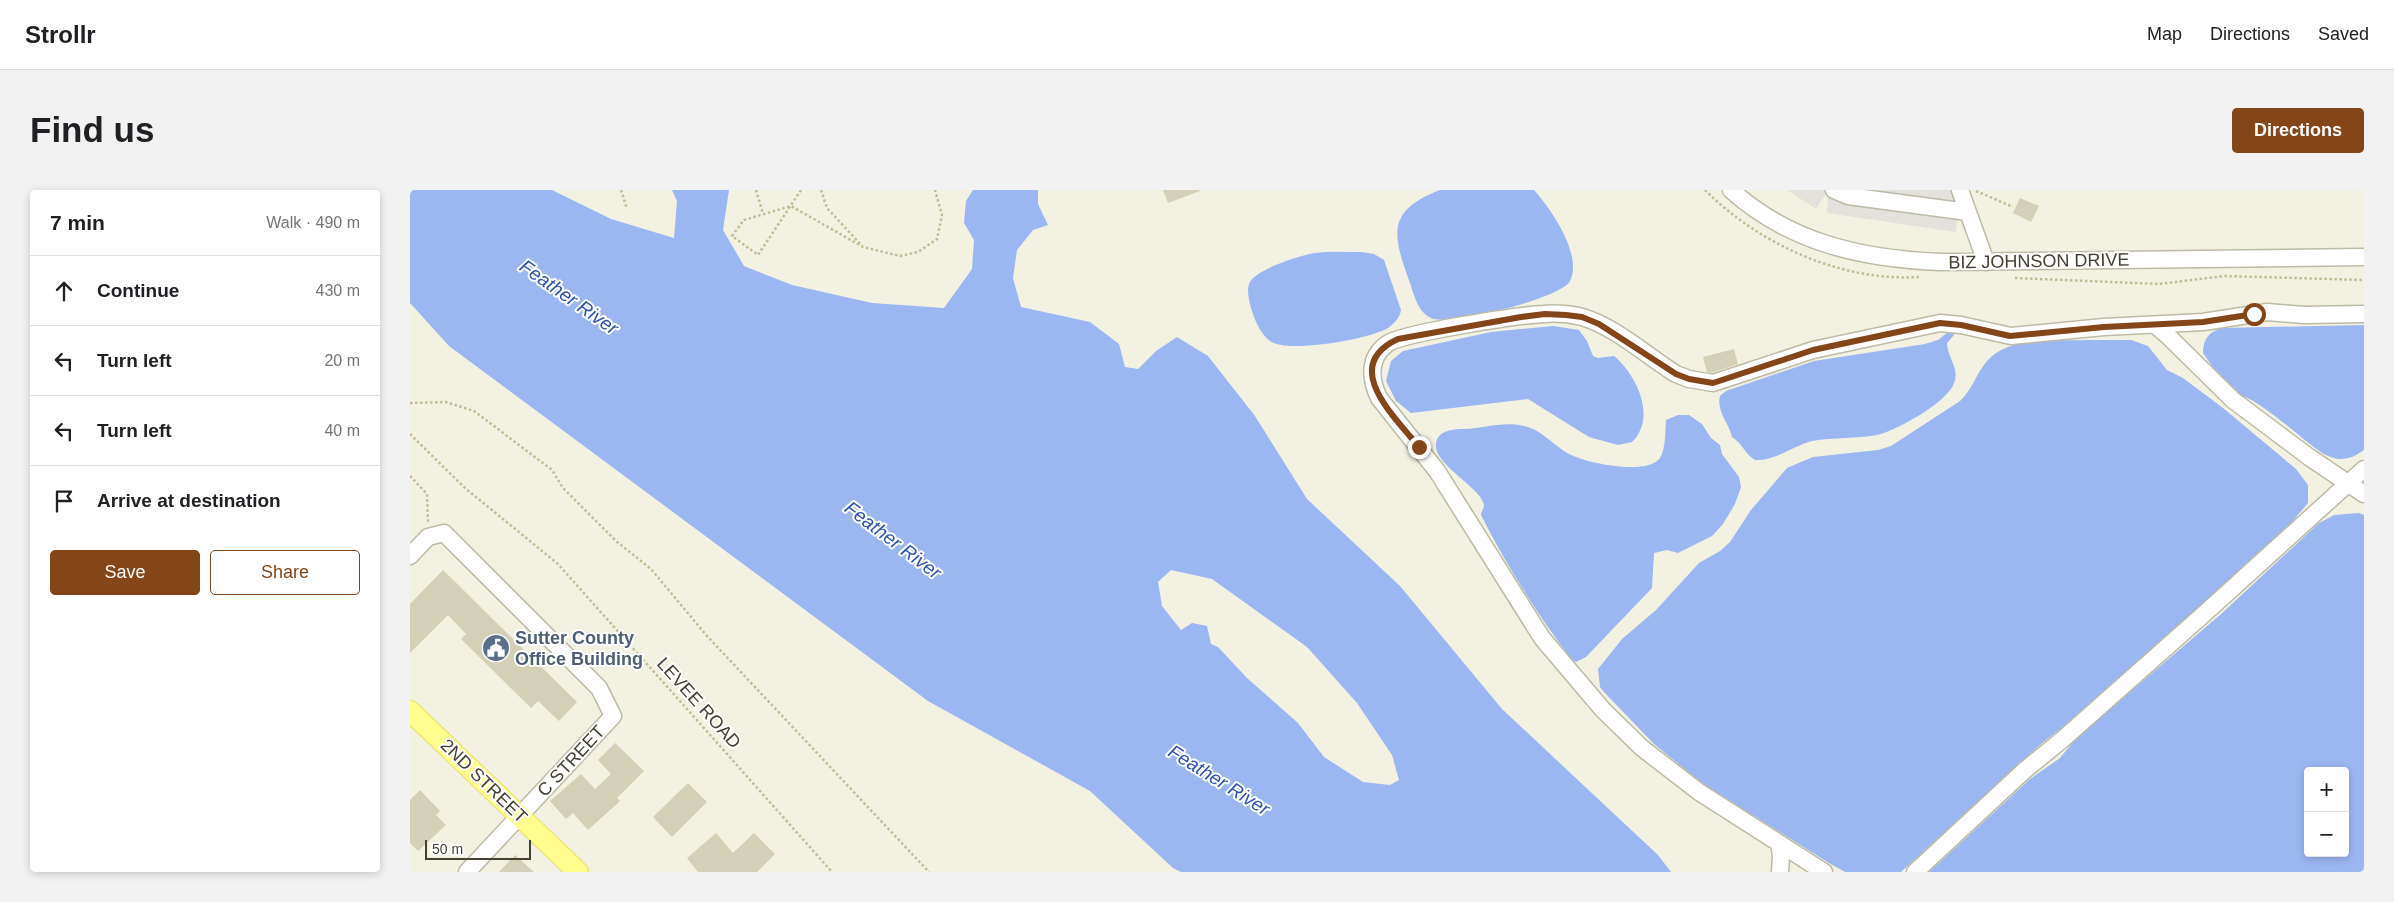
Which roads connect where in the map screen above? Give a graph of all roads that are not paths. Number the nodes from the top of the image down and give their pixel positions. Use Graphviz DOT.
graph roads {
  1 [pos="1731,190"];
  2 [pos="1834,190"];
  3 [pos="1960,190"];
  4 [pos="1968,212"];
  5 [pos="2364,256"];
  6 [pos="1986,262"];
  7 [pos="2364,314"];
  8 [pos="2155,325"];
  9 [pos="2364,469"];
  10 [pos="2347,484"];
  11 [pos="2364,494"];
  12 [pos="410,556"];
  13 [pos="410,711"];
  14 [pos="520,815"];
  15 [pos="1779,843"];
  16 [pos="467,872"];
  17 [pos="578,872"];
  18 [pos="1780,872"];
  19 [pos="1824,872"];
  20 [pos="1915,872"];
  1 -- 6 [label="street, BIZ JOHNSON DRIVE"];
  2 -- 4 [label="street"];
  3 -- 4 [label="street"];
  4 -- 6 [label="street"];
  5 -- 6 [label="street, BIZ JOHNSON DRIVE"];
  7 -- 8 [label="street"];
  8 -- 10 [label="street"];
  8 -- 15 [label="street"];
  9 -- 10 [label="street"];
  10 -- 11 [label="street"];
  10 -- 20 [label="street"];
  12 -- 14 [label="street, C STREET"];
  13 -- 14 [label="main road, 2ND STREET"];
  14 -- 16 [label="street, C STREET"];
  14 -- 17 [label="main road, 2ND STREET"];
  15 -- 18 [label="street"];
  15 -- 19 [label="street"];
}
